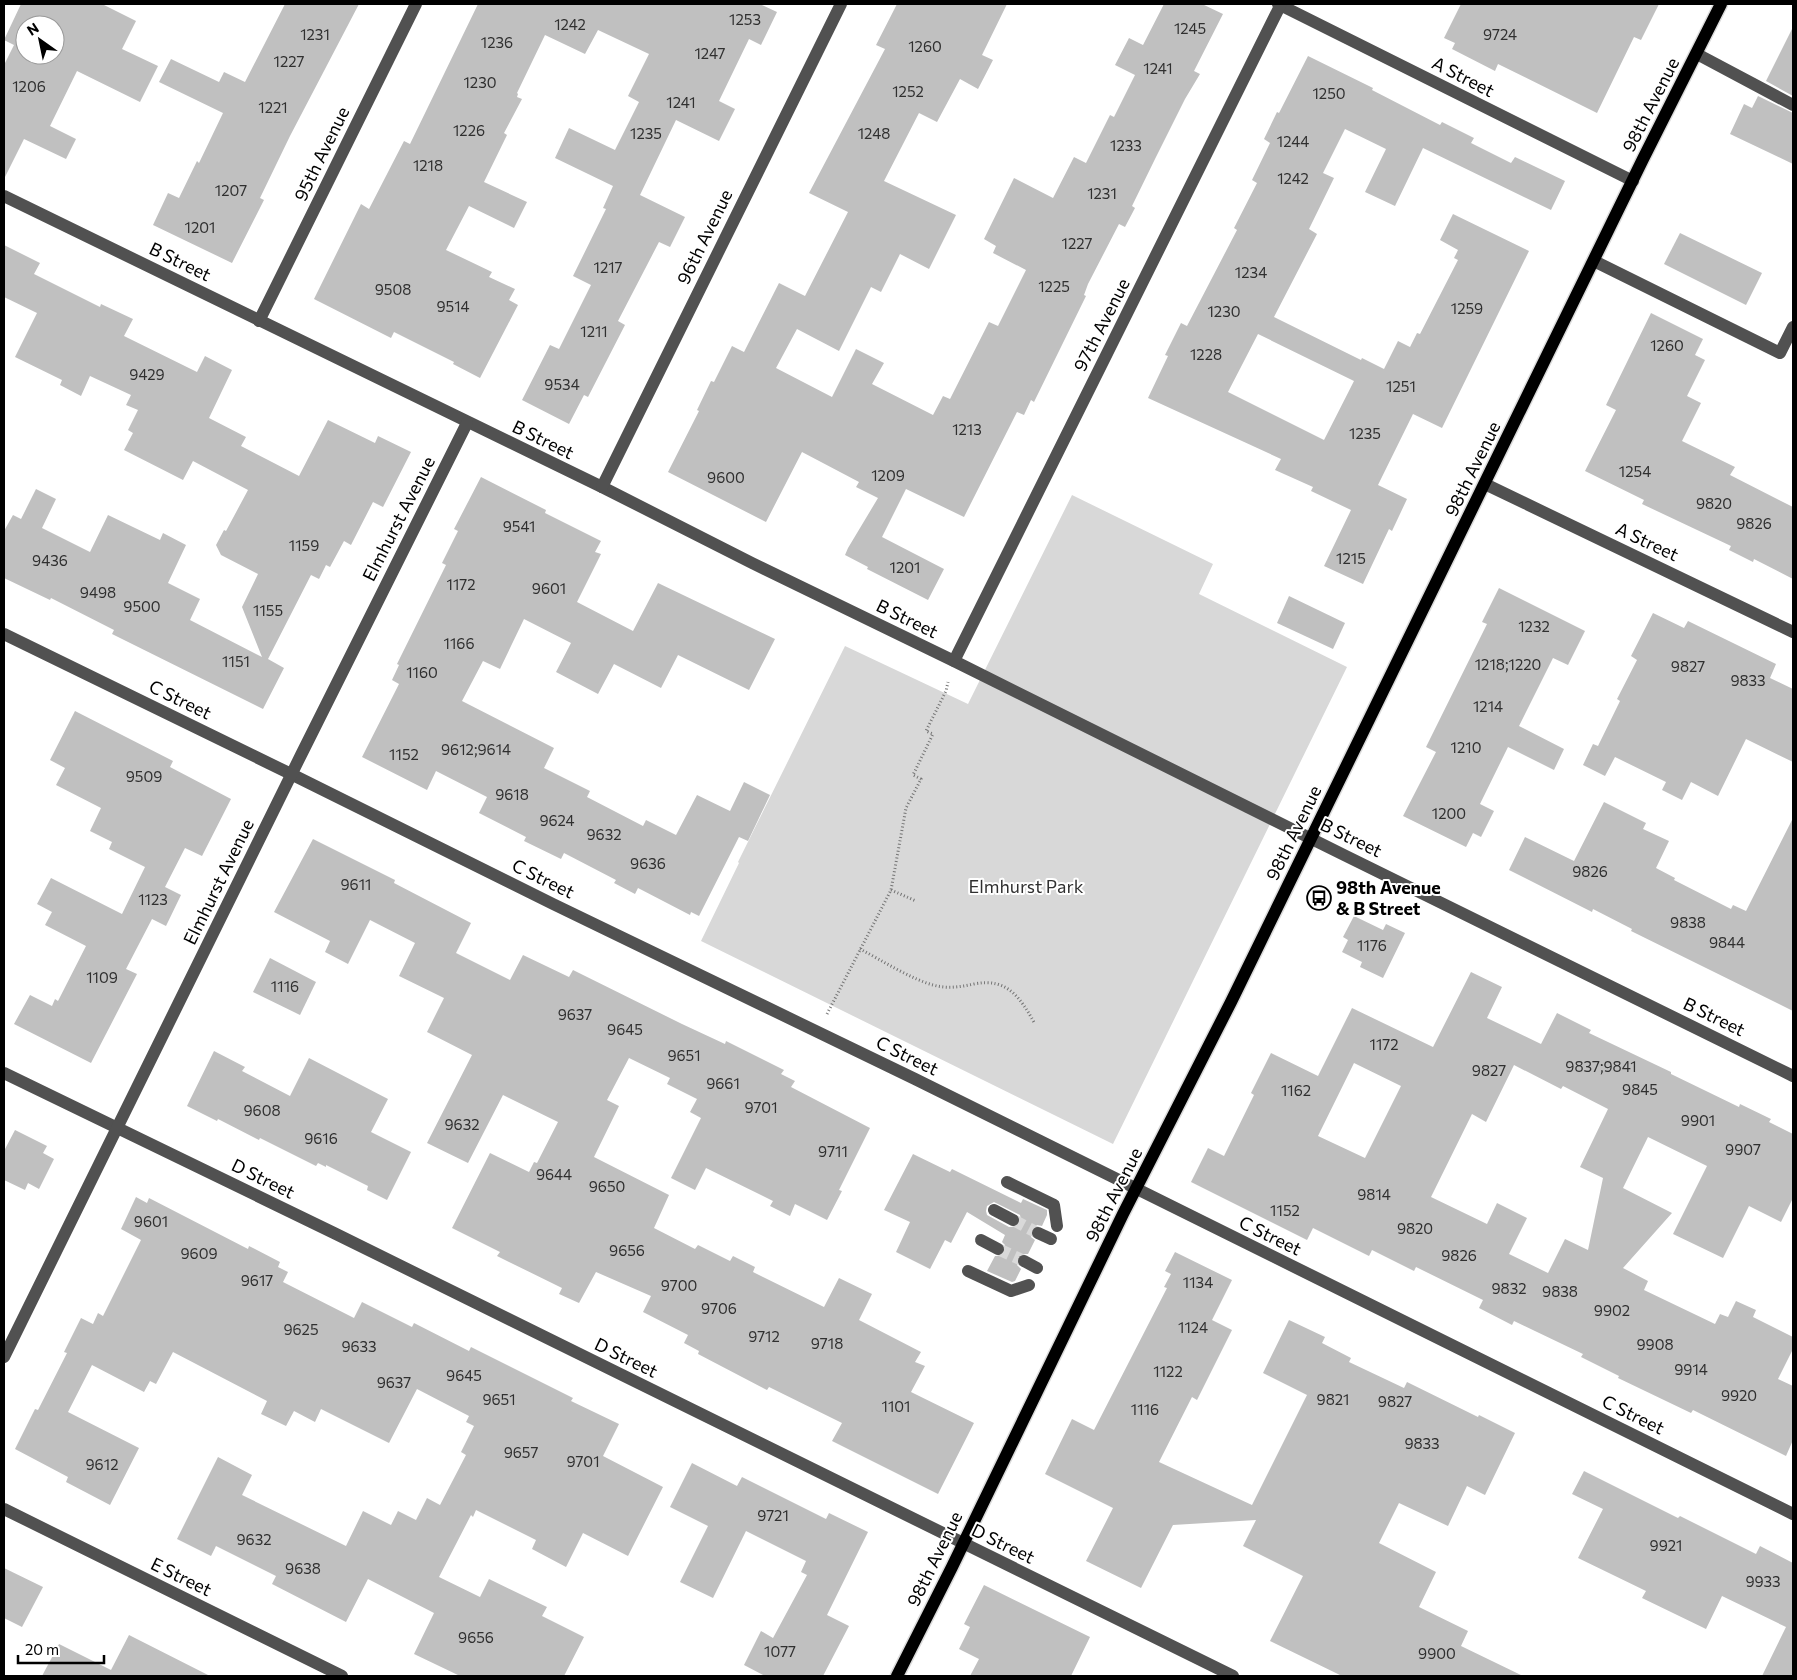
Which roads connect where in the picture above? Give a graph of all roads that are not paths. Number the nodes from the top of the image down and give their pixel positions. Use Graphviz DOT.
graph roads {
  1 [pos="416,4"];
  2 [pos="841,4"];
  3 [pos="1280,4"];
  4 [pos="1721,4"];
  5 [pos="1697,54"];
  6 [pos="1793,105"];
  7 [pos="1633,181"];
  8 [pos="4,196"];
  9 [pos="1594,261"];
  10 [pos="259,321"];
  11 [pos="1793,327"];
  12 [pos="467,423"];
  13 [pos="1485,484"];
  14 [pos="602,487"];
  15 [pos="1793,632"];
  16 [pos="4,634"];
  17 [pos="954,661"];
  18 [pos="291,774"];
  19 [pos="1311,838"];
  20 [pos="4,1073"];
  21 [pos="1793,1076"];
  22 [pos="116,1127"];
  23 [pos="1006,1182"];
  24 [pos="1137,1190"];
  25 [pos="994,1210"];
  26 [pos="1013,1220"];
  27 [pos="1057,1226"];
  28 [pos="1038,1233"];
  29 [pos="1051,1238"];
  30 [pos="981,1240"];
  31 [pos="998,1249"];
  32 [pos="1024,1262"];
  33 [pos="1037,1268"];
  34 [pos="968,1270"];
  35 [pos="1029,1285"];
  36 [pos="4,1357"];
  37 [pos="4,1509"];
  38 [pos="1793,1514"];
  39 [pos="963,1543"];
  40 [pos="342,1676"];
  41 [pos="897,1676"];
  42 [pos="1233,1676"];
  1 -- 10 [label="street, 95th Avenue"];
  2 -- 14 [label="street, 96th Avenue"];
  3 -- 7 [label="street, A Street"];
  3 -- 17 [label="street, 97th Avenue"];
  4 -- 5 [label="main road, 98th Avenue"];
  5 -- 6 [label="street"];
  5 -- 7 [label="main road, 98th Avenue"];
  7 -- 9 [label="main road, 98th Avenue"];
  8 -- 10 [label="street, B Street"];
  9 -- 11 [label="street"];
  9 -- 13 [label="main road, 98th Avenue"];
  10 -- 12 [label="street, B Street"];
  12 -- 14 [label="street, B Street"];
  12 -- 18 [label="street, Elmhurst Avenue"];
  13 -- 15 [label="street, A Street"];
  13 -- 19 [label="main road, 98th Avenue"];
  14 -- 17 [label="street, B Street"];
  16 -- 18 [label="street, C Street"];
  17 -- 19 [label="street, B Street"];
  18 -- 22 [label="street, Elmhurst Avenue"];
  18 -- 24 [label="street, C Street"];
  19 -- 21 [label="street, B Street"];
  19 -- 24 [label="main road, 98th Avenue"];
  20 -- 22 [label="street, D Street"];
  22 -- 36 [label="street, Elmhurst Avenue"];
  22 -- 39 [label="street, D Street"];
  23 -- 27 [label="street"];
  24 -- 38 [label="street, C Street"];
  24 -- 39 [label="main road, 98th Avenue"];
  25 -- 26 [label="street"];
  28 -- 29 [label="street"];
  30 -- 31 [label="street"];
  32 -- 33 [label="street"];
  34 -- 35 [label="street"];
  37 -- 40 [label="street, E Street"];
  39 -- 41 [label="main road, 98th Avenue"];
  39 -- 42 [label="street, D Street"];
}
